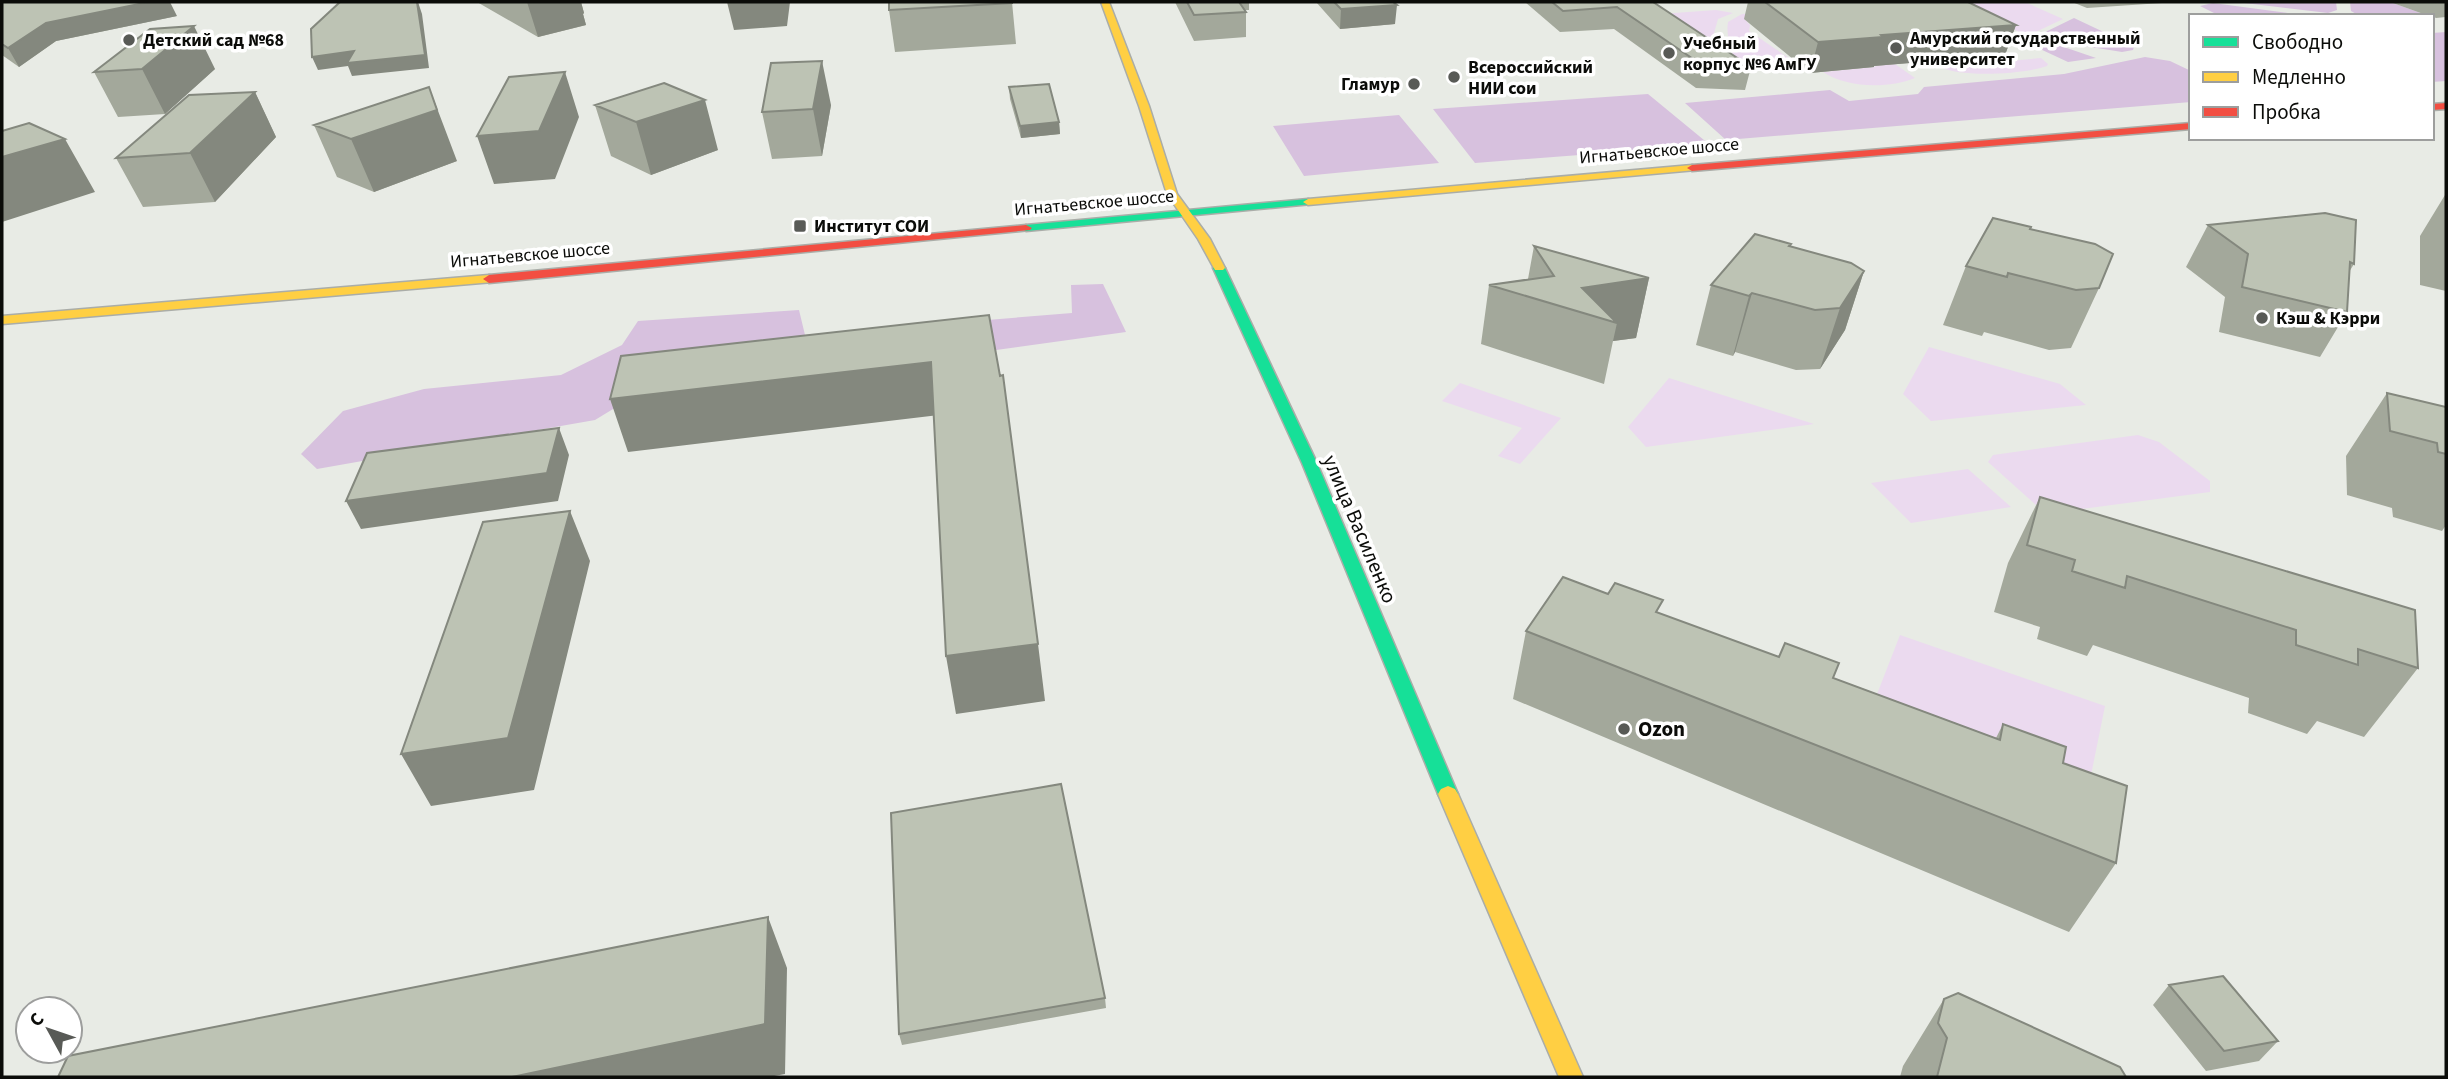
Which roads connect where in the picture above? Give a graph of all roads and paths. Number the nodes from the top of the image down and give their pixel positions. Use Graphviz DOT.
graph roads {
  1 [pos="1105,2"];
  2 [pos="2189,126"];
  3 [pos="1186,215"];
  4 [pos="2,320"];
  5 [pos="1572,1077"];
  1 -- 3 [label="main road, улица Василенко"];
  2 -- 3 [label="main road, Игнатьевское шоссе"];
  3 -- 4 [label="main road, Игнатьевское шоссе"];
  3 -- 5 [label="main road, улица Василенко"];
}
